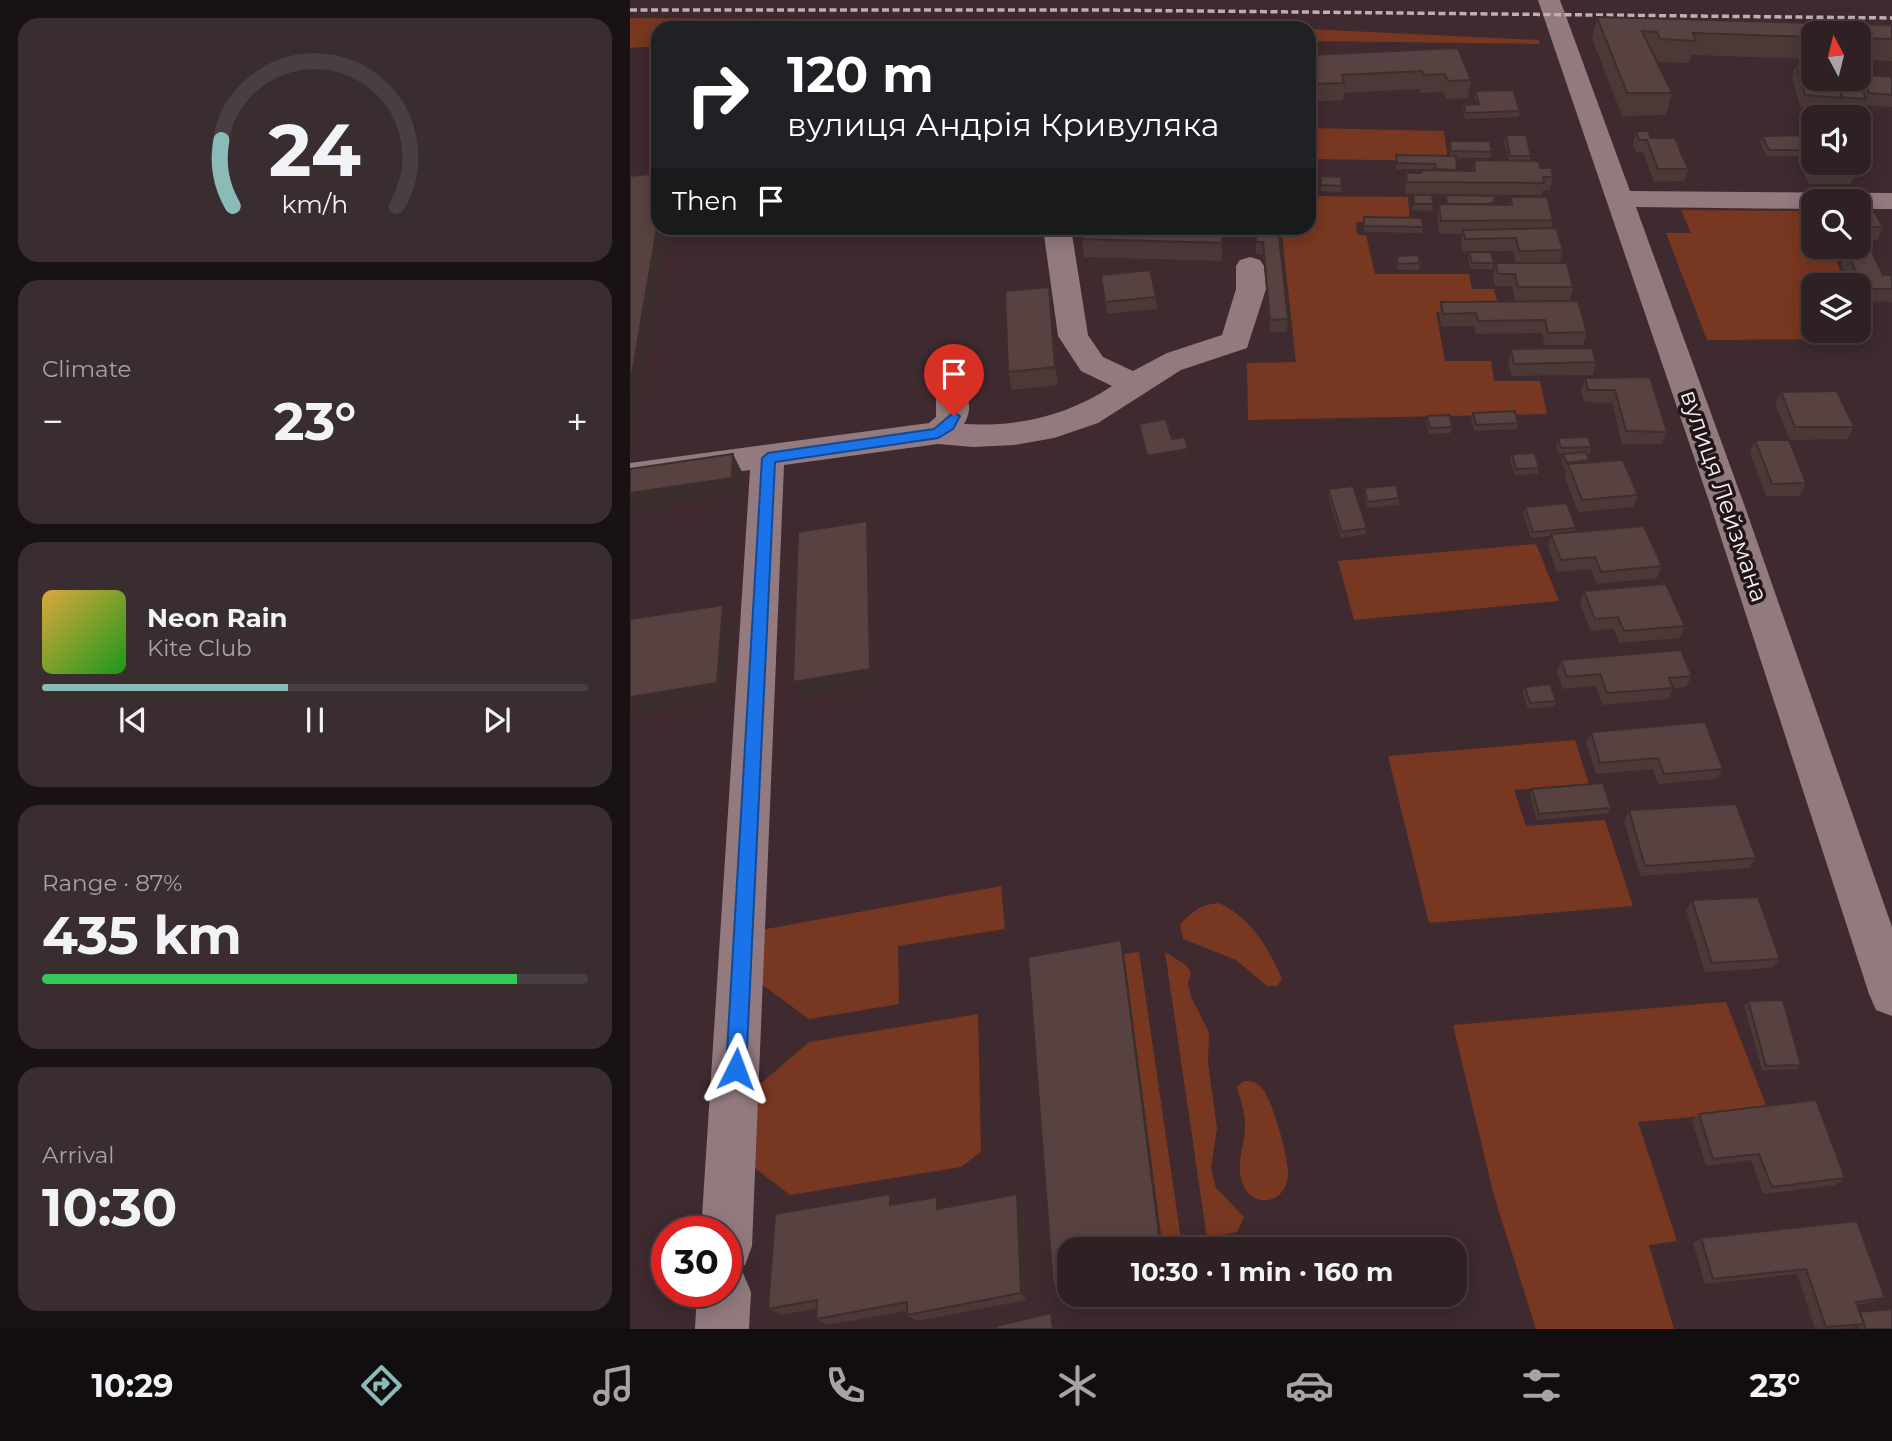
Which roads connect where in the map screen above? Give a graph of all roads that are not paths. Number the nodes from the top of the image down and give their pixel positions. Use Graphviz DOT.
graph roads {
  1 [pos="1549,0"];
  2 [pos="1620,200"];
  3 [pos="1892,201"];
  4 [pos="1058,235"];
  5 [pos="1250,267"];
  6 [pos="1135,384"];
  7 [pos="952,397"];
  8 [pos="938,433"];
  9 [pos="768,458"];
  10 [pos="630,475"];
  11 [pos="1892,995"];
  12 [pos="728,1216"];
  13 [pos="723,1307"];
  14 [pos="722,1329"];
  1 -- 2 [label="street, вулиця Лейзмана"];
  2 -- 3 [label="street"];
  2 -- 11 [label="street, вулиця Лейзмана"];
  4 -- 6 [label="street"];
  5 -- 6 [label="street"];
  6 -- 8 [label="street"];
  7 -- 8 [label="street"];
  8 -- 9 [label="street"];
  9 -- 10 [label="street"];
  9 -- 12 [label="street"];
  13 -- 14 [label="street"];
}
